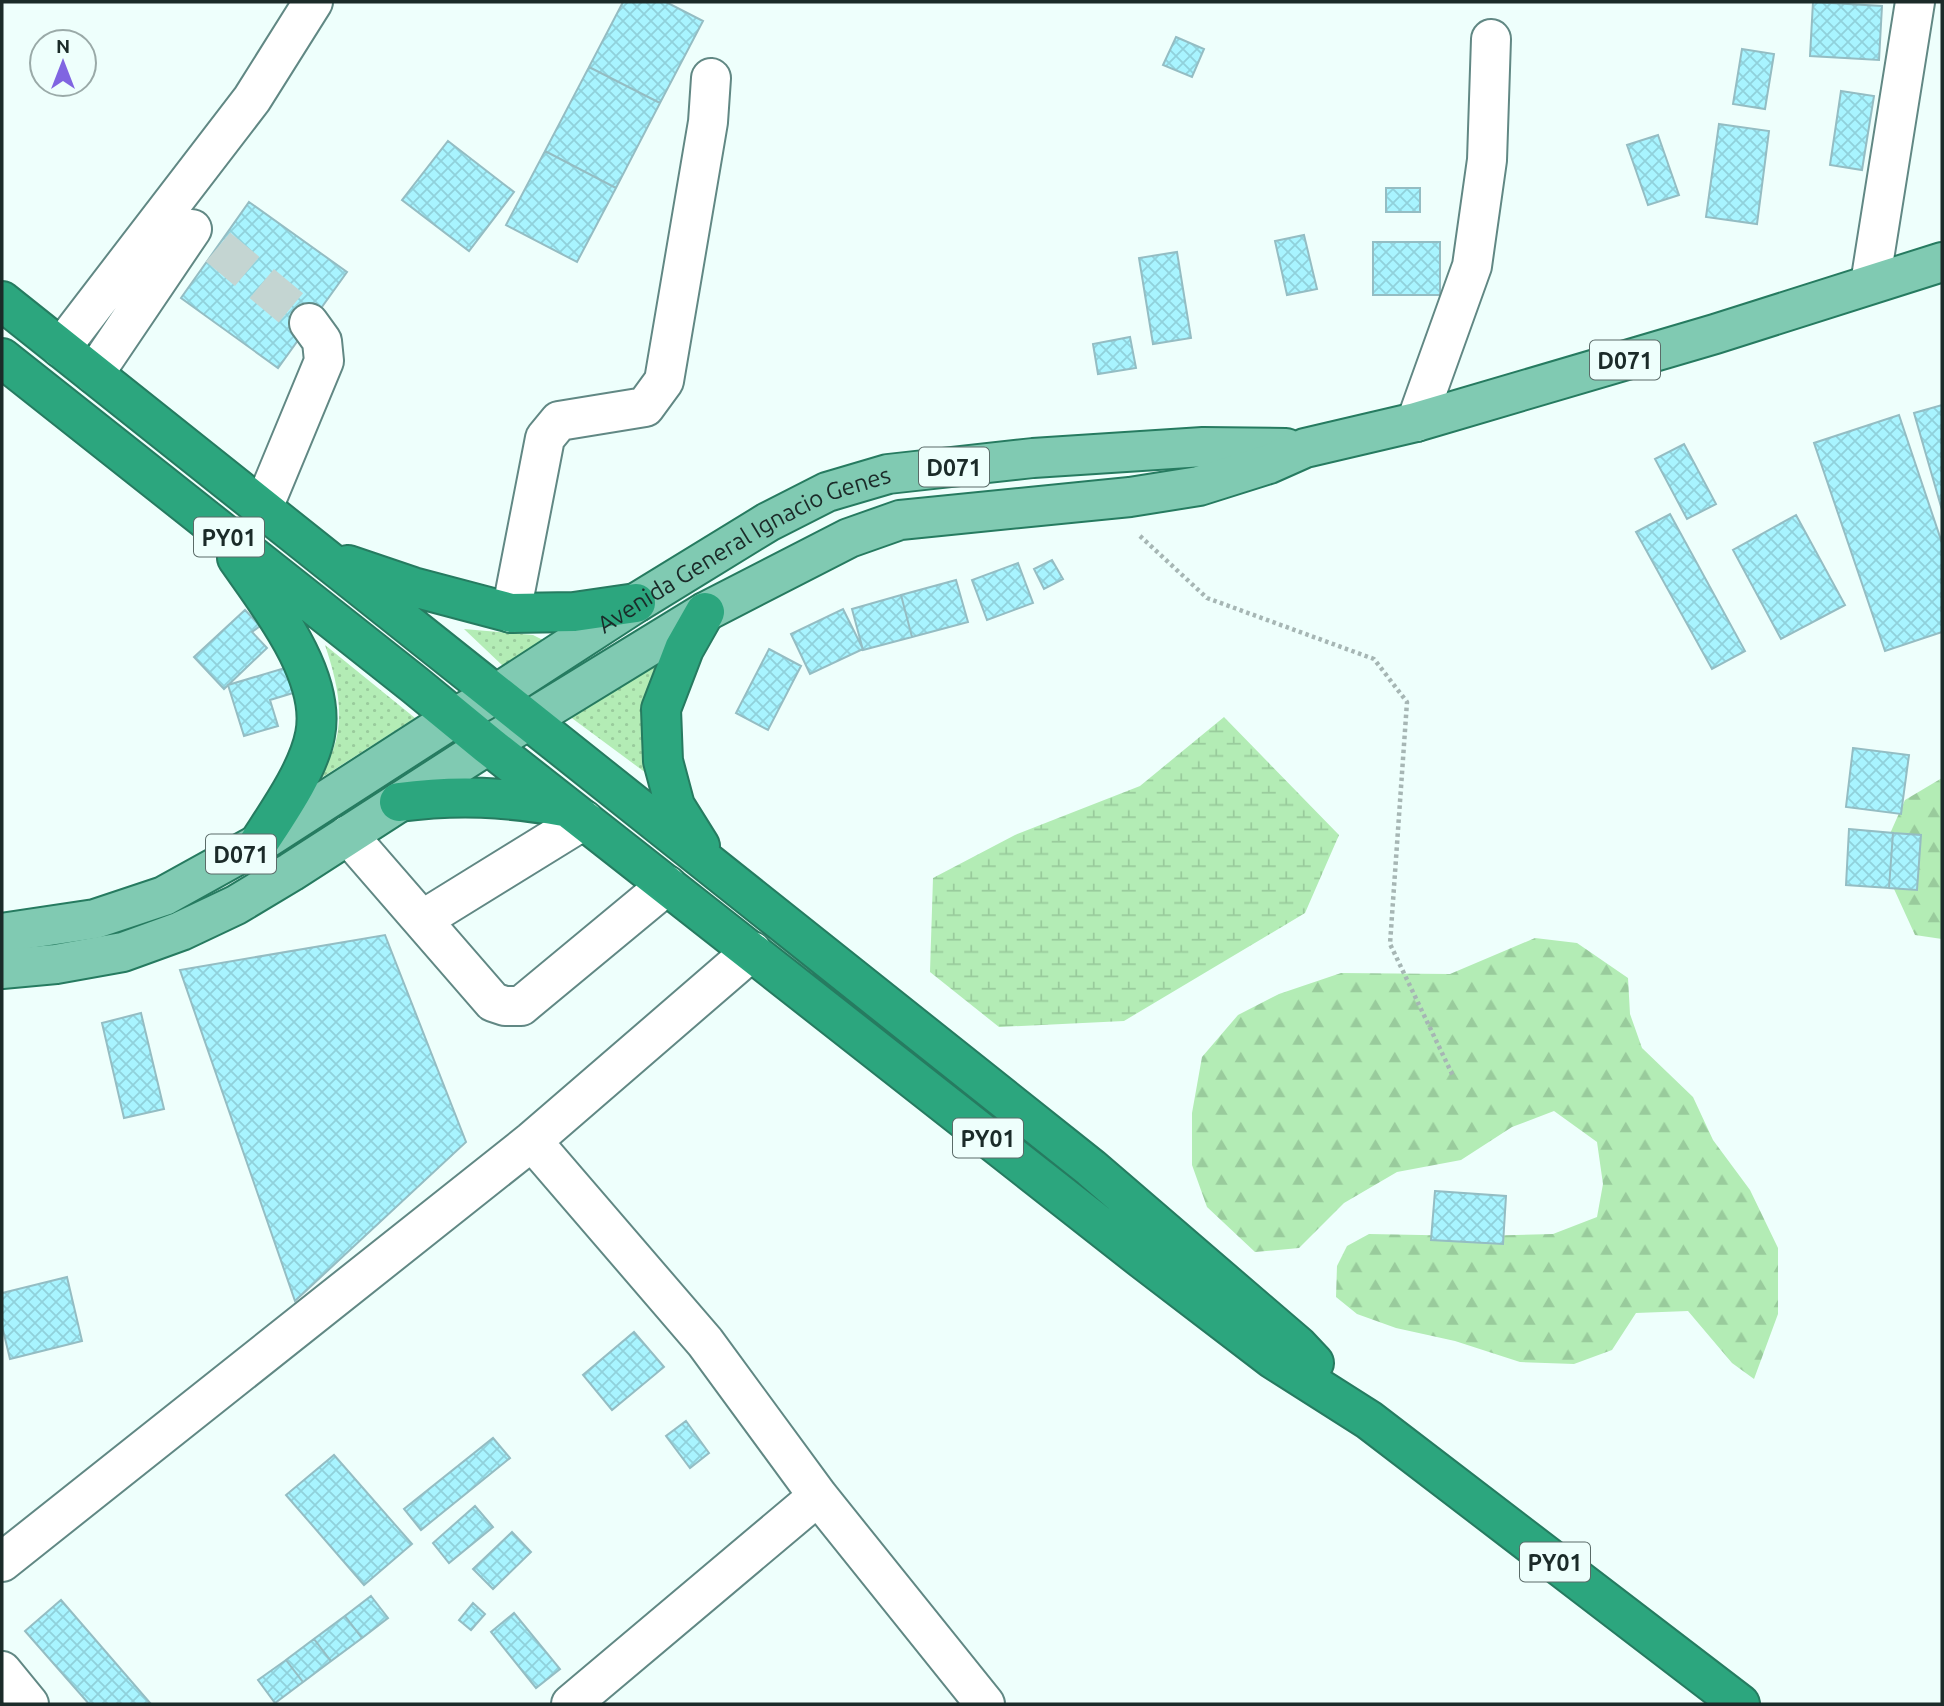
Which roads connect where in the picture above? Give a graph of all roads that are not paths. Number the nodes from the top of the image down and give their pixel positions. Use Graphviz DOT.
graph roads {
  1 [pos="313,2"];
  2 [pos="1915,2"];
  3 [pos="1491,39"];
  4 [pos="711,78"];
  5 [pos="192,228"];
  6 [pos="1942,262"];
  7 [pos="1870,284"];
  8 [pos="2,301"];
  9 [pos="309,323"];
  10 [pos="61,348"];
  11 [pos="2,358"];
  12 [pos="94,374"];
  13 [pos="1416,422"];
  14 [pos="1305,448"];
  15 [pos="263,508"];
  16 [pos="214,524"];
  17 [pos="326,558"];
  18 [pos="636,603"];
  19 [pos="705,612"];
  20 [pos="511,613"];
  21 [pos="496,694"];
  22 [pos="455,717"];
  23 [pos="528,722"];
  24 [pos="488,746"];
  25 [pos="399,802"];
  26 [pos="576,814"];
  27 [pos="348,835"];
  28 [pos="258,844"];
  29 [pos="715,869"];
  30 [pos="667,885"];
  31 [pos="422,920"];
  32 [pos="2,933"];
  33 [pos="752,951"];
  34 [pos="2,969"];
  35 [pos="532,1141"];
  36 [pos="1369,1420"];
  37 [pos="818,1496"];
  38 [pos="2,1562"];
  39 [pos="2,1671"];
  40 [pos="1737,1703"];
  41 [pos="29,1704"];
  42 [pos="570,1704"];
  43 [pos="985,1704"];
  1 -- 5 [label="street"];
  2 -- 7 [label="street"];
  3 -- 13 [label="street"];
  4 -- 20 [label="street"];
  5 -- 10 [label="street"];
  5 -- 12 [label="street"];
  6 -- 7 [label="main road, Avenida General Ignacio Genes / D071"];
  7 -- 13 [label="main road, Avenida General Ignacio Genes / D071"];
  8 -- 10 [label="highway, PY01"];
  9 -- 15 [label="street"];
  10 -- 12 [label="highway, PY01"];
  11 -- 16 [label="highway, PY01"];
  12 -- 15 [label="highway, PY01"];
  13 -- 14 [label="main road, Avenida General Ignacio Genes / D071"];
  14 -- 18 [label="main road, Avenida General Ignacio Genes / D071"];
  14 -- 19 [label="main road, Avenida General Ignacio Genes / D071"];
  15 -- 17 [label="highway, PY01"];
  16 -- 22 [label="highway, PY01"];
  16 -- 28 [label="highway"];
  17 -- 20 [label="highway"];
  17 -- 21 [label="highway, PY01"];
  18 -- 20 [label="highway"];
  18 -- 21 [label="main road, Avenida General Ignacio Genes / D071"];
  19 -- 23 [label="main road, Avenida General Ignacio Genes / D071"];
  19 -- 29 [label="highway"];
  21 -- 22 [label="main road, D071"];
  21 -- 23 [label="highway, PY01"];
  22 -- 24 [label="highway, PY01"];
  22 -- 28 [label="main road, D071"];
  23 -- 24 [label="main road, D071"];
  23 -- 29 [label="highway, PY01"];
  24 -- 25 [label="main road, D071"];
  24 -- 26 [label="highway, PY01"];
  25 -- 26 [label="highway"];
  25 -- 27 [label="main road, D071"];
  26 -- 30 [label="highway, PY01"];
  26 -- 31 [label="street"];
  27 -- 31 [label="street"];
  27 -- 34 [label="main road, D071"];
  28 -- 32 [label="main road, D071"];
  29 -- 36 [label="highway, PY01"];
  30 -- 31 [label="street"];
  30 -- 33 [label="highway, PY01"];
  33 -- 35 [label="street"];
  33 -- 36 [label="highway, PY01"];
  35 -- 37 [label="street"];
  35 -- 38 [label="street"];
  36 -- 40 [label="highway, PY01"];
  37 -- 42 [label="street"];
  37 -- 43 [label="street"];
  39 -- 41 [label="street"];
}
